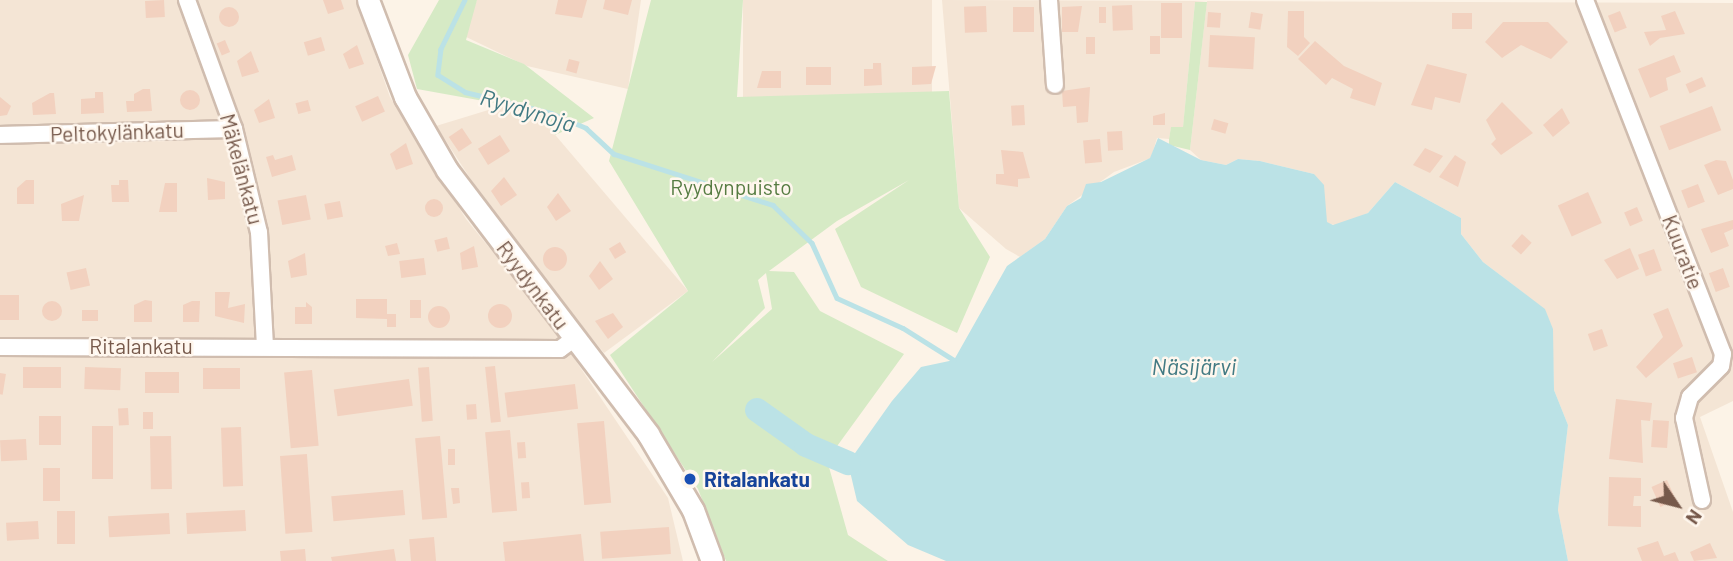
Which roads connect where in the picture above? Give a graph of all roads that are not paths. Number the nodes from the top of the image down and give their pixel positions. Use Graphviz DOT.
graph roads {
  1 [pos="187,0"];
  2 [pos="368,0"];
  3 [pos="1049,0"];
  4 [pos="1585,0"];
  5 [pos="1055,85"];
  6 [pos="234,129"];
  7 [pos="0,135"];
  8 [pos="574,339"];
  9 [pos="265,345"];
  10 [pos="0,347"];
  11 [pos="1702,500"];
  12 [pos="712,561"];
  1 -- 6 [label="street, Mäkelänkatu"];
  2 -- 8 [label="street, Ryydynkatu"];
  3 -- 5 [label="street"];
  4 -- 11 [label="street, Kuuratie"];
  6 -- 7 [label="street, Peltokylänkatu"];
  6 -- 9 [label="street, Mäkelänkatu"];
  8 -- 9 [label="street, Ritalankatu"];
  8 -- 12 [label="street, Ryydynkatu"];
  9 -- 10 [label="street, Ritalankatu"];
}
